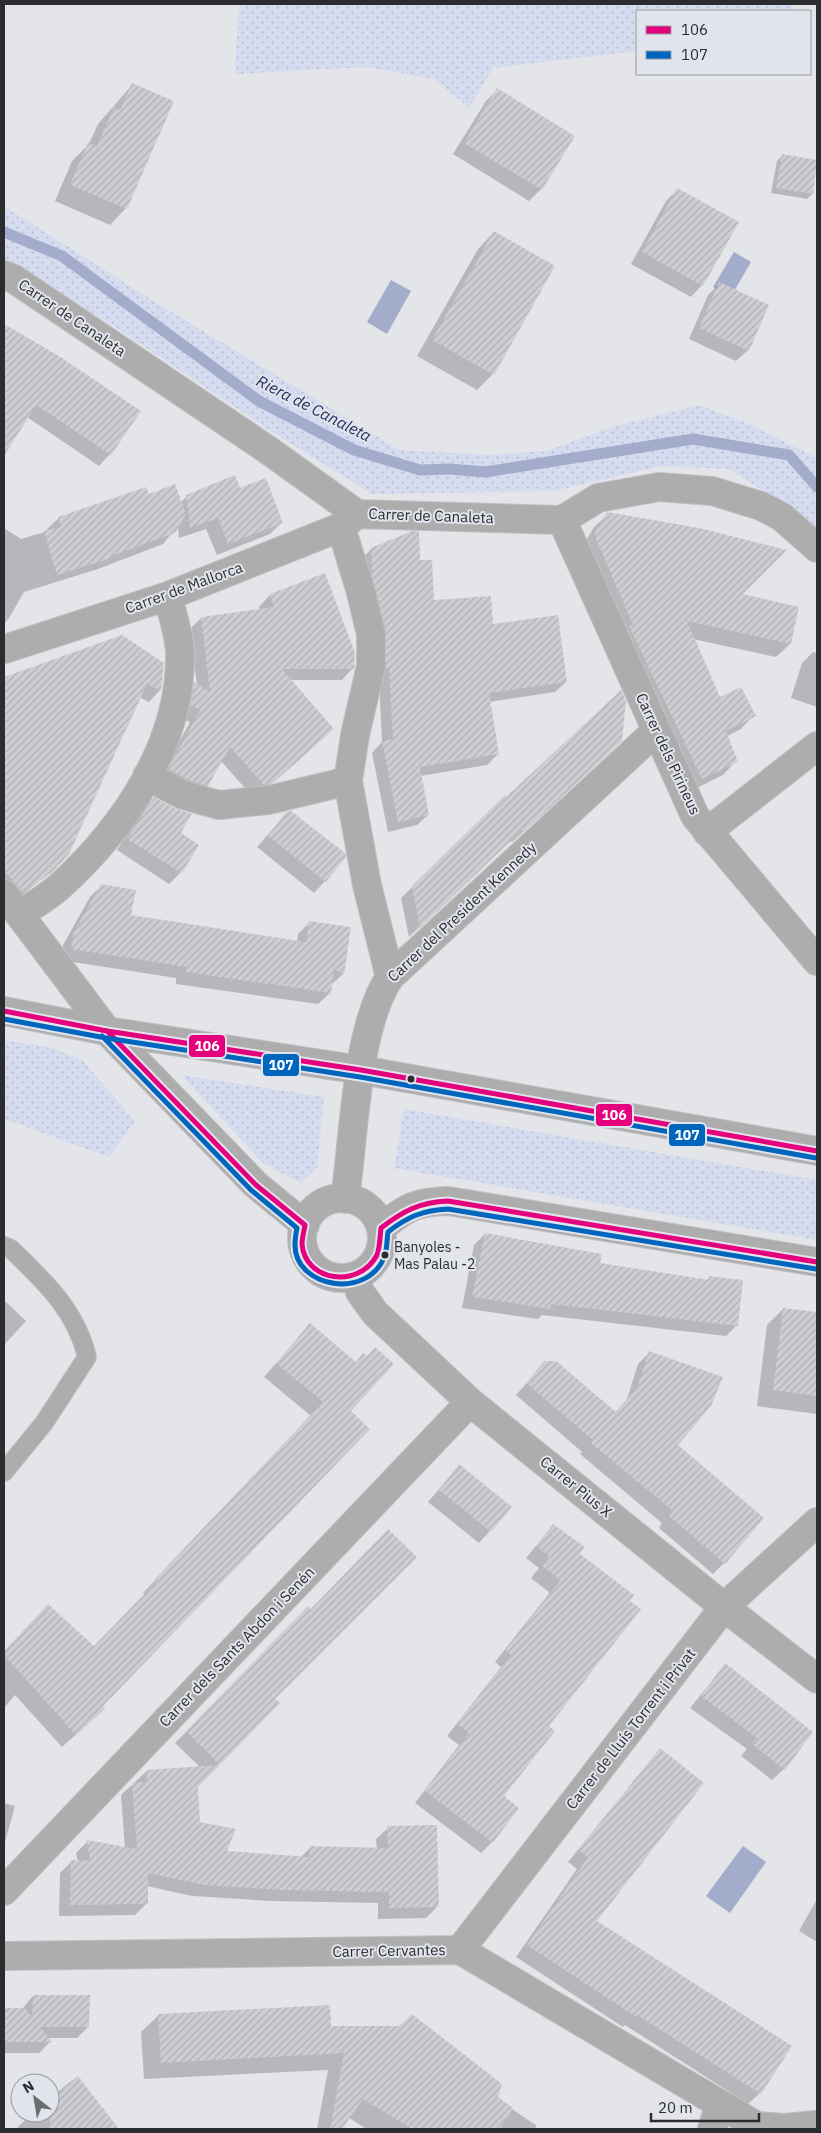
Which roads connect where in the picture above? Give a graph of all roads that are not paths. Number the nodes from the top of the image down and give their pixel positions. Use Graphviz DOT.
graph roads {
  1 [pos="4,275"];
  2 [pos="562,520"];
  3 [pos="349,521"];
  4 [pos="817,548"];
  5 [pos="168,596"];
  6 [pos="4,650"];
  7 [pos="656,731"];
  8 [pos="817,746"];
  9 [pos="147,776"];
  10 [pos="348,781"];
  11 [pos="707,832"];
  12 [pos="4,894"];
  13 [pos="20,915"];
  14 [pos="817,961"];
  15 [pos="390,977"];
  16 [pos="4,1011"];
  17 [pos="107,1030"];
  18 [pos="361,1070"];
  19 [pos="817,1151"];
  20 [pos="344,1198"];
  21 [pos="305,1225"];
  22 [pos="381,1228"];
  23 [pos="4,1246"];
  24 [pos="817,1262"];
  25 [pos="355,1276"];
  26 [pos="470,1402"];
  27 [pos="4,1472"];
  28 [pos="817,1522"];
  29 [pos="724,1607"];
  30 [pos="817,1679"];
  31 [pos="4,1891"];
  32 [pos="460,1950"];
  33 [pos="4,1956"];
  34 [pos="720,2104"];
  35 [pos="814,2126"];
  36 [pos="712,2129"];
  1 -- 3 [label="street, Carrer de Canaleta"];
  2 -- 3 [label="street, Carrer de Canaleta"];
  2 -- 4 [label="street"];
  2 -- 7 [label="street, Carrer dels Pirineus"];
  3 -- 5 [label="street, Carrer de Mallorca"];
  3 -- 10 [label="street"];
  5 -- 6 [label="street, Carrer de Mallorca"];
  5 -- 9 [label="street"];
  7 -- 11 [label="street, Carrer dels Pirineus"];
  7 -- 15 [label="street, Carrer del President Kennedy"];
  8 -- 11 [label="street"];
  9 -- 10 [label="street"];
  9 -- 13 [label="street"];
  10 -- 15 [label="street"];
  11 -- 14 [label="street, Carrer dels Pirineus"];
  12 -- 13 [label="street"];
  13 -- 17 [label="street"];
  15 -- 18 [label="street, Carrer del President Kennedy"];
  16 -- 17 [label="street"];
  17 -- 18 [label="street"];
  17 -- 21 [label="street"];
  18 -- 19 [label="street"];
  18 -- 20 [label="street, Carrer del President Kennedy"];
  20 -- 21 [label="street"];
  20 -- 22 [label="street"];
  21 -- 25 [label="street"];
  22 -- 24 [label="street"];
  22 -- 25 [label="street"];
  23 -- 27 [label="lane"];
  25 -- 26 [label="street, Carrer Pius X"];
  26 -- 29 [label="street, Carrer Pius X"];
  26 -- 31 [label="street, Carrer dels Sants Abdon i Senén"];
  28 -- 29 [label="street, Carrer de Lluís Torrent i Privat"];
  29 -- 30 [label="street, Carrer Pius X"];
  29 -- 32 [label="street, Carrer de Lluís Torrent i Privat"];
  32 -- 33 [label="street, Carrer Cervantes"];
  32 -- 34 [label="street, Carrer Cervantes"];
  34 -- 35 [label="street, Carrer Cervantes"];
  34 -- 36 [label="street"];
}
